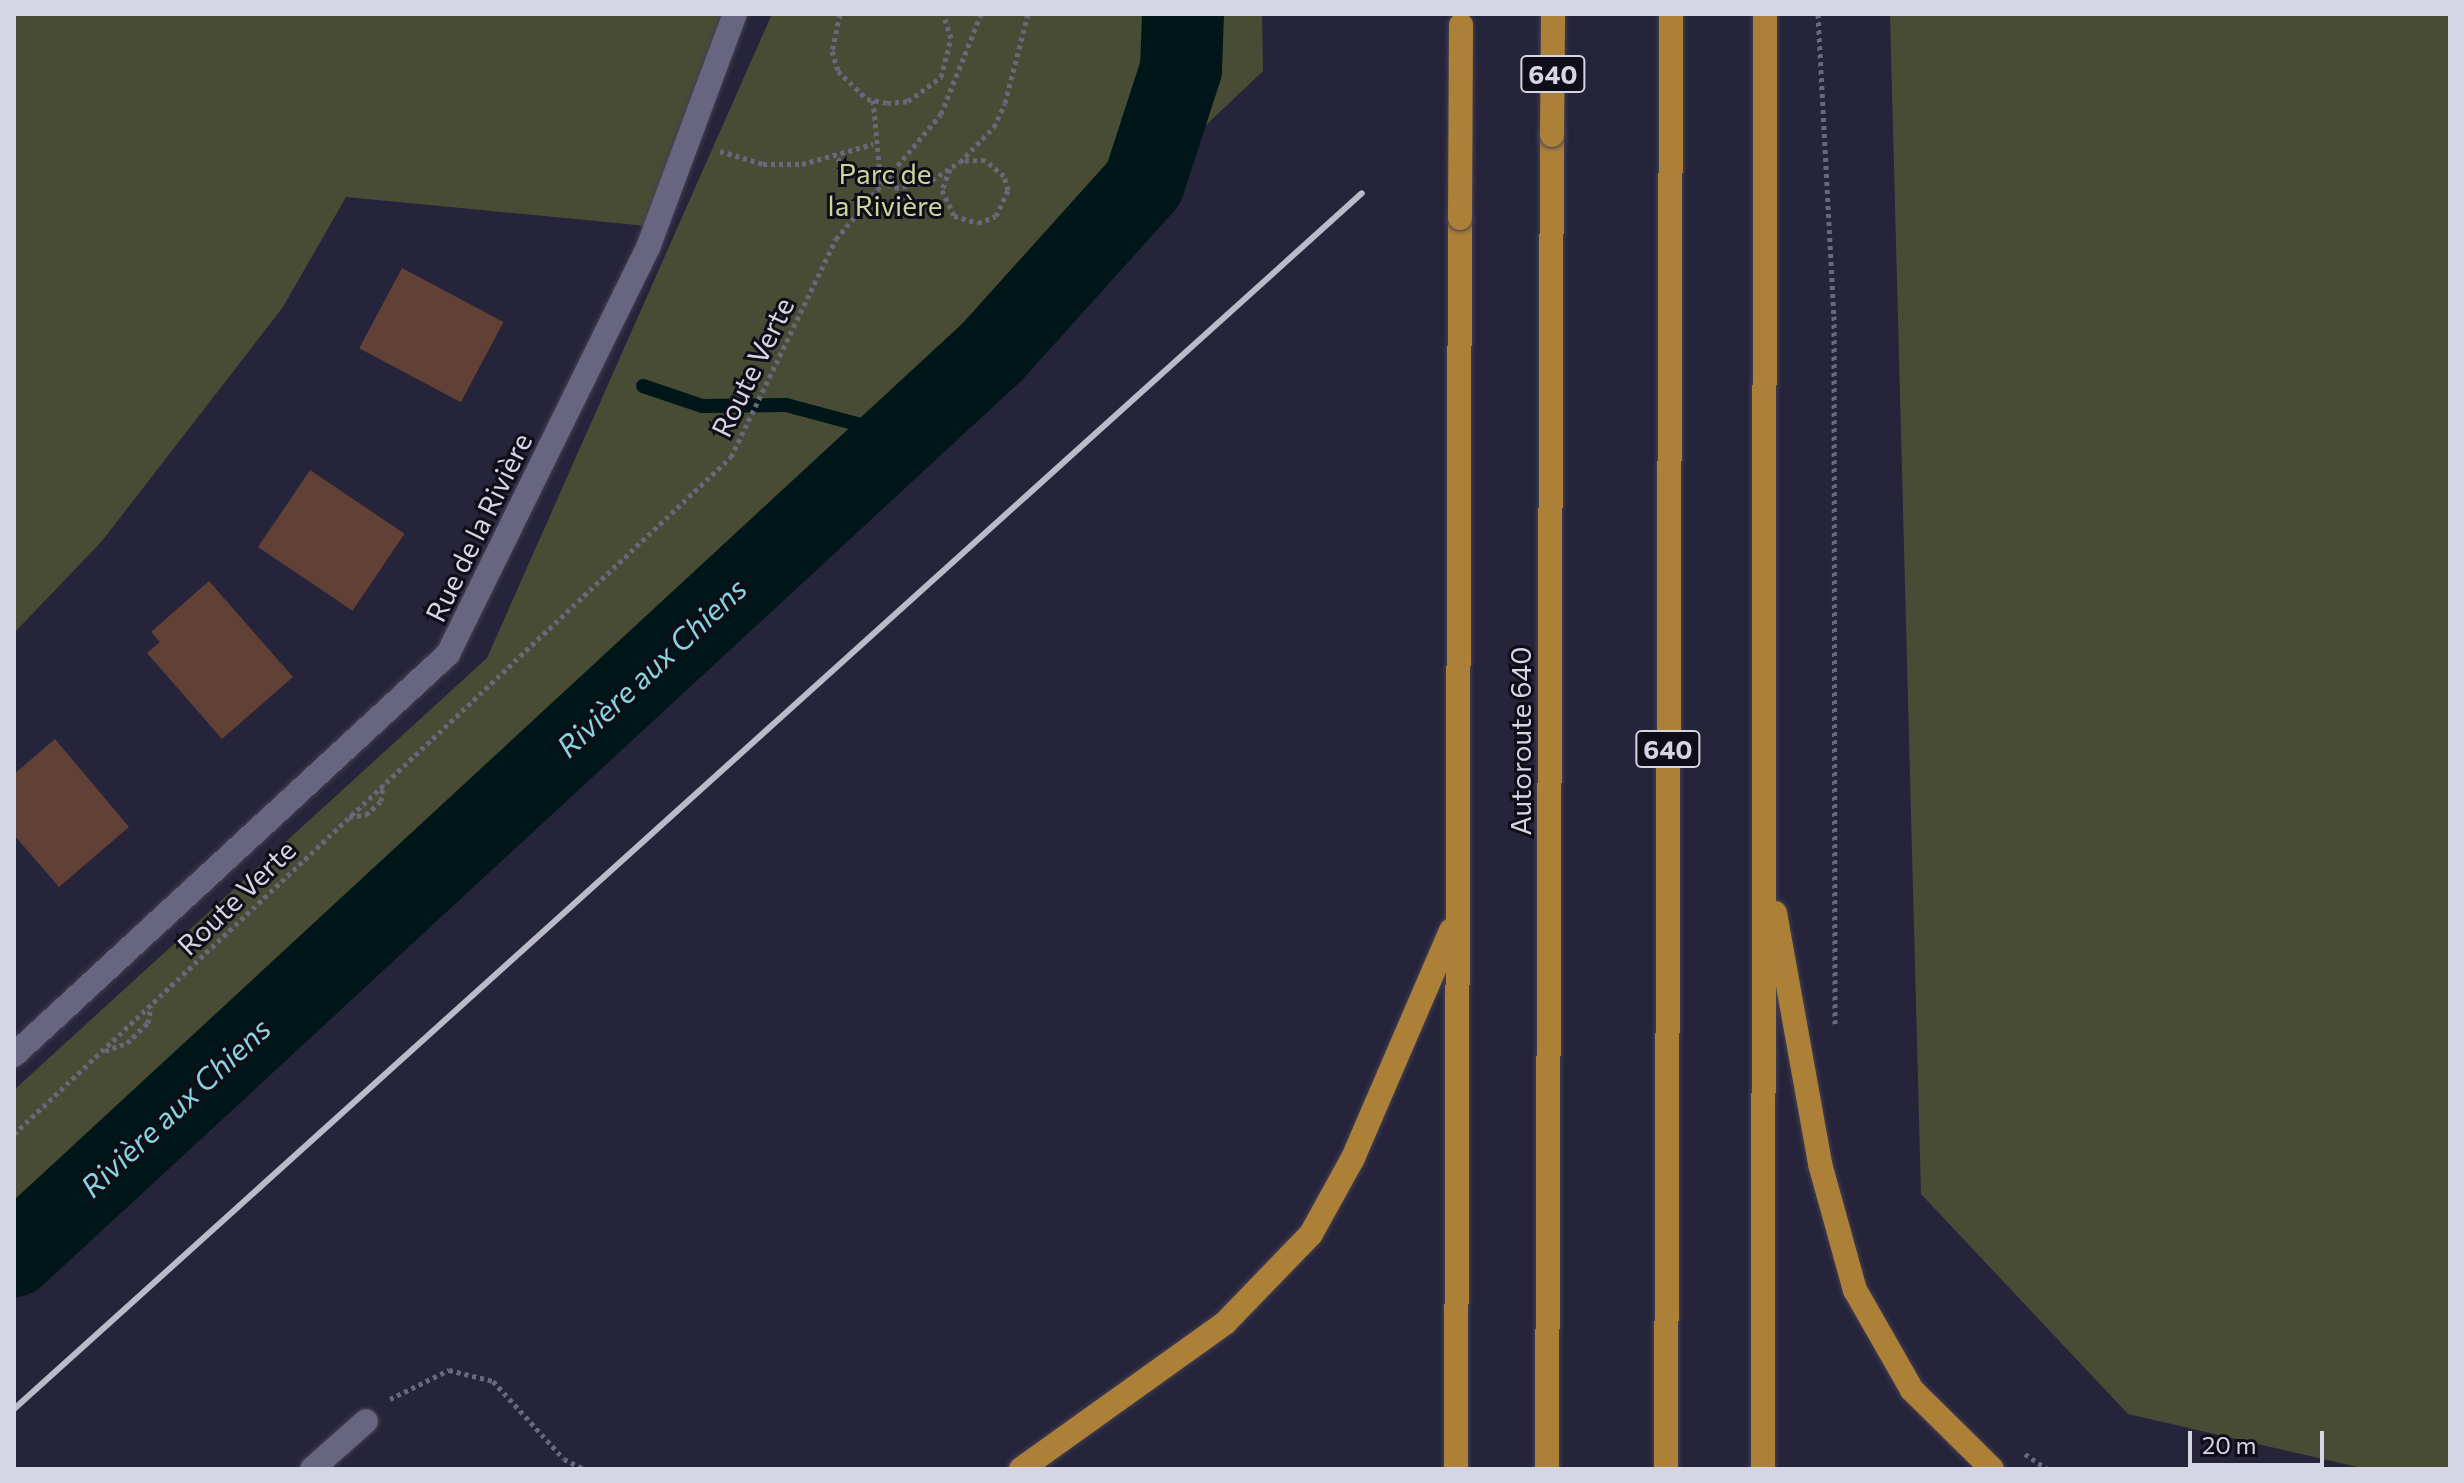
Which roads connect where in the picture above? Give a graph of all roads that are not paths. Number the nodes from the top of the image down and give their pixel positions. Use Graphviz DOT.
graph roads {
  1 [pos="735,14"];
  2 [pos="1553,14"];
  3 [pos="1765,14"];
  4 [pos="1461,20"];
  5 [pos="1671,21"];
  6 [pos="1764,852"];
  7 [pos="1455,920"];
  8 [pos="14,1055"];
  9 [pos="366,1421"];
  10 [pos="312,1469"];
  11 [pos="1021,1469"];
  12 [pos="1456,1469"];
  13 [pos="1547,1469"];
  14 [pos="1666,1469"];
  15 [pos="1763,1469"];
  16 [pos="1992,1469"];
  1 -- 8 [label="street, Rue de la Rivière"];
  2 -- 13 [label="highway, Autoroute 640 / 640, bridge"];
  3 -- 6 [label="highway"];
  4 -- 7 [label="highway, bridge"];
  5 -- 14 [label="highway, 640"];
  6 -- 15 [label="highway"];
  6 -- 16 [label="highway"];
  7 -- 11 [label="highway"];
  7 -- 12 [label="highway"];
  9 -- 10 [label="street"];
}
